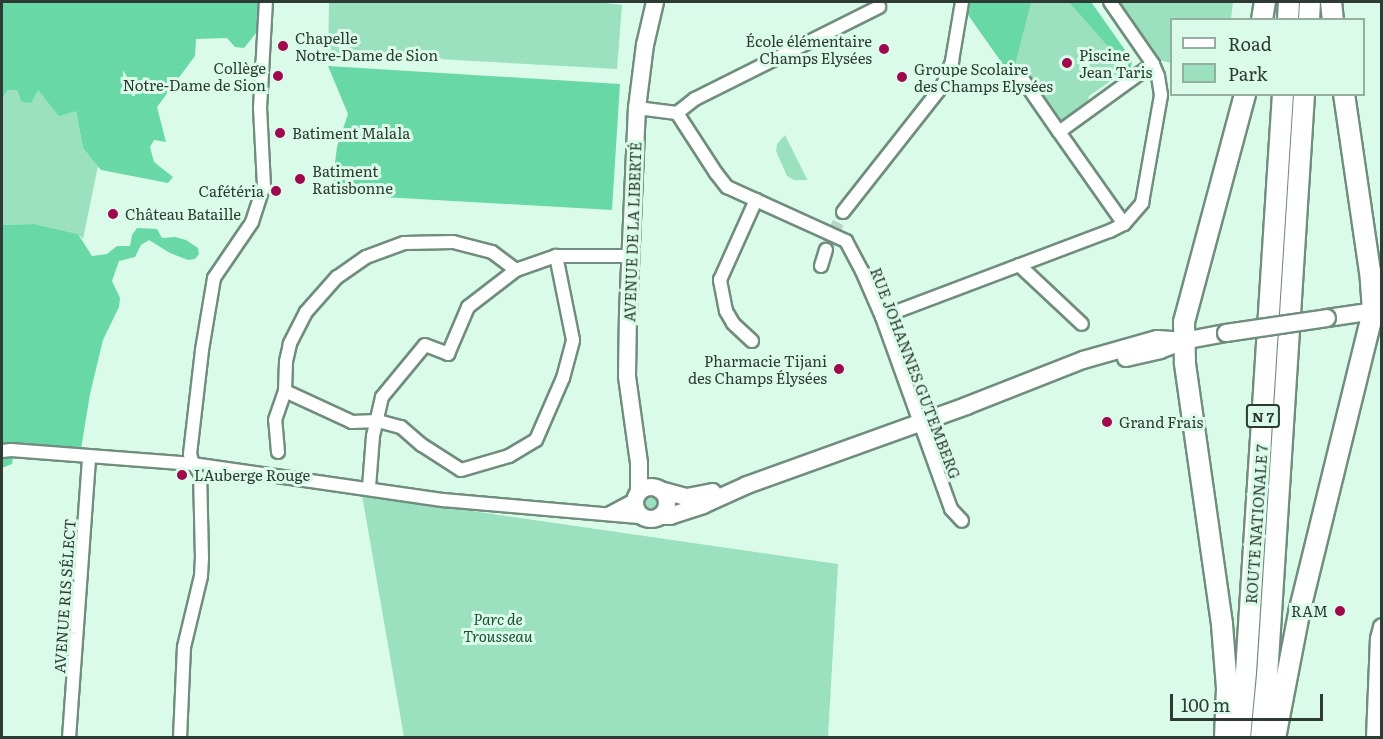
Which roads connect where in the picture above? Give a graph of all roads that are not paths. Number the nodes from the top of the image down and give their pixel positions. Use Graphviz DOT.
graph roads {
  1 [pos="266,2"];
  2 [pos="655,2"];
  3 [pos="962,2"];
  4 [pos="1110,2"];
  5 [pos="1265,2"];
  6 [pos="1289,2"];
  7 [pos="1310,2"];
  8 [pos="1331,2"];
  9 [pos="879,7"];
  10 [pos="1262,18"];
  11 [pos="1288,18"];
  12 [pos="1309,18"];
  13 [pos="1333,18"];
  14 [pos="1153,64"];
  15 [pos="1019,74"];
  16 [pos="1244,96"];
  17 [pos="1283,96"];
  18 [pos="1304,96"];
  19 [pos="1344,96"];
  20 [pos="637,108"];
  21 [pos="677,113"];
  22 [pos="1059,132"];
  23 [pos="756,200"];
  24 [pos="843,212"];
  25 [pos="1124,224"];
  26 [pos="826,250"];
  27 [pos="556,256"];
  28 [pos="631,256"];
  29 [pos="1019,264"];
  30 [pos="821,266"];
  31 [pos="516,270"];
  32 [pos="1377,310"];
  33 [pos="882,316"];
  34 [pos="1082,324"];
  35 [pos="752,341"];
  36 [pos="1183,341"];
  37 [pos="285,391"];
  38 [pos="378,421"];
  39 [pos="920,422"];
  40 [pos="2,452"];
  41 [pos="278,452"];
  42 [pos="89,457"];
  43 [pos="639,463"];
  44 [pos="193,464"];
  45 [pos="747,485"];
  46 [pos="369,488"];
  47 [pos="658,489"];
  48 [pos="637,495"];
  49 [pos="608,514"];
  50 [pos="653,517"];
  51 [pos="962,521"];
  52 [pos="1382,627"];
  53 [pos="1379,693"];
  54 [pos="69,738"];
  55 [pos="180,738"];
  56 [pos="1225,738"];
  57 [pos="1240,738"];
  58 [pos="1261,738"];
  59 [pos="1275,738"];
  60 [pos="1375,738"];
  1 -- 44 [label="street"];
  2 -- 20 [label="street, AVENUE DE LA LIBERTÉ"];
  3 -- 24 [label="street"];
  4 -- 14 [label="street"];
  5 -- 10 [label="main road"];
  6 -- 11 [label="main road"];
  7 -- 12 [label="main road"];
  8 -- 13 [label="main road"];
  9 -- 21 [label="street"];
  14 -- 22 [label="street"];
  14 -- 25 [label="street"];
  15 -- 22 [label="street"];
  16 -- 36 [label="main road"];
  17 -- 57 [label="main road, ROUTE NATIONALE 7 / N 7"];
  18 -- 58 [label="main road, ROUTE NATIONALE 7 / N 7"];
  19 -- 32 [label="main road"];
  20 -- 21 [label="street"];
  20 -- 28 [label="street, AVENUE DE LA LIBERTÉ"];
  21 -- 23 [label="street, RUE JOHANNES GUTEMBERG"];
  22 -- 25 [label="street"];
  23 -- 33 [label="street, RUE JOHANNES GUTEMBERG"];
  23 -- 35 [label="street"];
  25 -- 29 [label="street"];
  26 -- 30 [label="street"];
  27 -- 28 [label="street"];
  27 -- 31 [label="street"];
  27 -- 38 [label="street"];
  28 -- 43 [label="street, AVENUE DE LA LIBERTÉ"];
  29 -- 33 [label="street"];
  29 -- 34 [label="street"];
  31 -- 37 [label="street"];
  31 -- 38 [label="street"];
  32 -- 36 [label="street, bridge"];
  32 -- 59 [label="main road"];
  33 -- 39 [label="street, RUE JOHANNES GUTEMBERG"];
  36 -- 39 [label="street"];
  36 -- 56 [label="main road"];
  37 -- 38 [label="street"];
  37 -- 41 [label="street"];
  38 -- 46 [label="street"];
  39 -- 45 [label="street"];
  39 -- 51 [label="street, RUE JOHANNES GUTEMBERG"];
  40 -- 42 [label="street"];
  42 -- 44 [label="street"];
  42 -- 54 [label="street, AVENUE RIS SÉLECT"];
  43 -- 47 [label="street, AVENUE DE LA LIBERTÉ"];
  43 -- 48 [label="street, AVENUE DE LA LIBERTÉ"];
  44 -- 46 [label="street"];
  44 -- 55 [label="street"];
  45 -- 47 [label="street"];
  45 -- 50 [label="street"];
  46 -- 49 [label="street"];
  47 -- 48 [label="street"];
  47 -- 50 [label="street"];
  48 -- 49 [label="street"];
  48 -- 50 [label="street"];
  49 -- 50 [label="street"];
  52 -- 53 [label="street"];
  53 -- 60 [label="street"];
}
